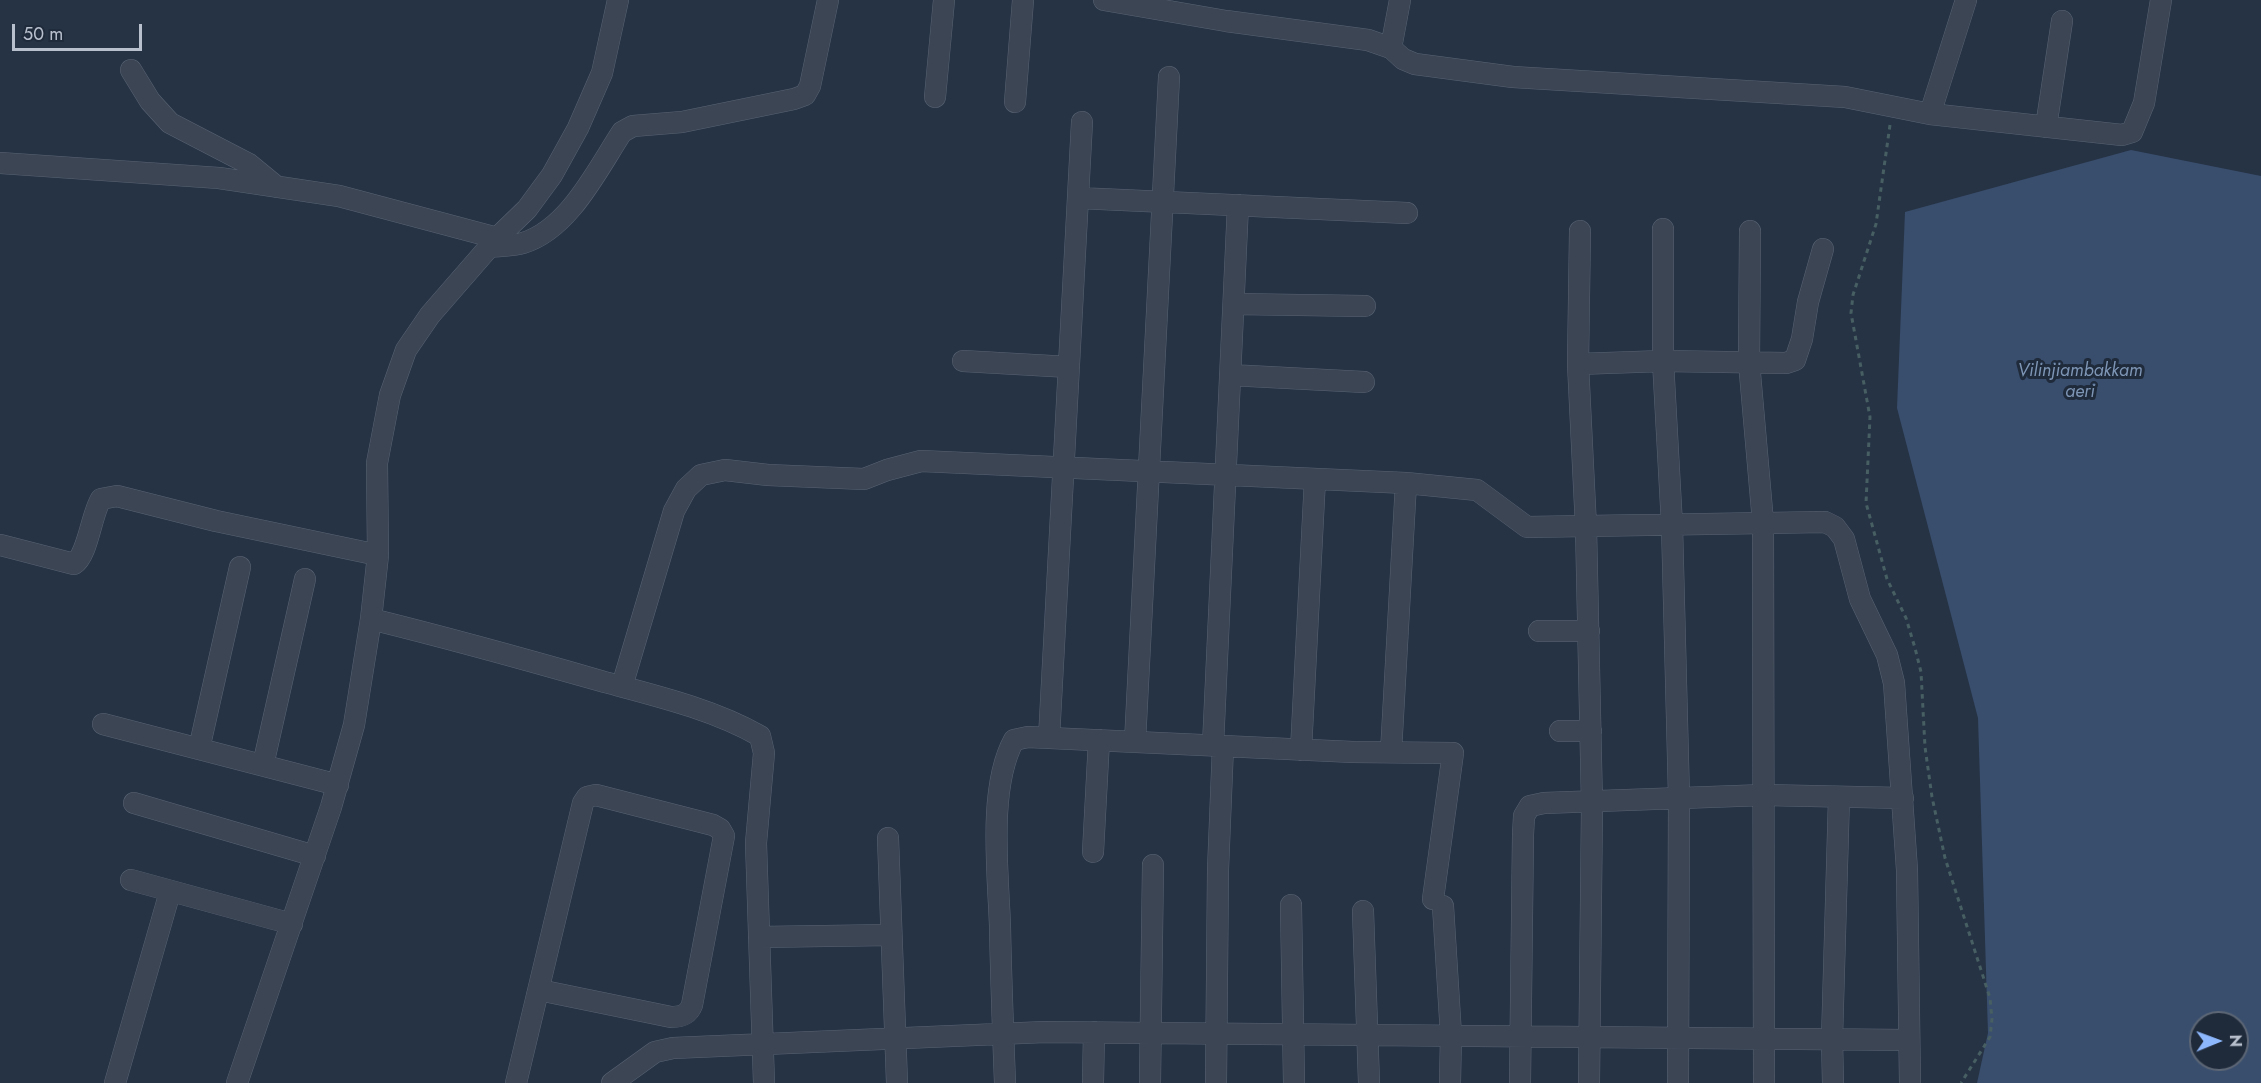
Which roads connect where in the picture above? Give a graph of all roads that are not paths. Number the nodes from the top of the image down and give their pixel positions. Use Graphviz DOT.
graph roads {
  1 [pos="618,0"];
  2 [pos="828,0"];
  3 [pos="944,0"];
  4 [pos="1023,0"];
  5 [pos="1105,0"];
  6 [pos="1400,0"];
  7 [pos="1966,0"];
  8 [pos="2161,0"];
  9 [pos="1160,5"];
  10 [pos="2062,21"];
  11 [pos="1391,48"];
  12 [pos="131,70"];
  13 [pos="1169,77"];
  14 [pos="934,97"];
  15 [pos="1015,102"];
  16 [pos="1929,114"];
  17 [pos="1082,122"];
  18 [pos="2046,127"];
  19 [pos="0,163"];
  20 [pos="277,187"];
  21 [pos="1078,198"];
  22 [pos="1163,202"];
  23 [pos="1238,205"];
  24 [pos="1407,213"];
  25 [pos="1663,229"];
  26 [pos="1580,231"];
  27 [pos="1750,231"];
  28 [pos="494,242"];
  29 [pos="1823,249"];
  30 [pos="1234,304"];
  31 [pos="1365,306"];
  32 [pos="963,361"];
  33 [pos="1663,361"];
  34 [pos="1749,362"];
  35 [pos="1578,364"];
  36 [pos="1069,367"];
  37 [pos="1230,375"];
  38 [pos="1364,382"];
  39 [pos="1064,468"];
  40 [pos="1149,472"];
  41 [pos="1226,475"];
  42 [pos="1315,479"];
  43 [pos="1406,483"];
  44 [pos="1763,522"];
  45 [pos="1672,525"];
  46 [pos="1586,527"];
  47 [pos="0,545"];
  48 [pos="378,555"];
  49 [pos="240,567"];
  50 [pos="305,579"];
  51 [pos="371,619"];
  52 [pos="1539,631"];
  53 [pos="1589,631"];
  54 [pos="622,686"];
  55 [pos="103,724"];
  56 [pos="1560,731"];
  57 [pos="1591,731"];
  58 [pos="1049,738"];
  59 [pos="1099,740"];
  60 [pos="1135,742"];
  61 [pos="1218,746"];
  62 [pos="199,749"];
  63 [pos="1301,750"];
  64 [pos="1391,752"];
  65 [pos="263,765"];
  66 [pos="338,785"];
  67 [pos="1764,795"];
  68 [pos="1839,797"];
  69 [pos="1679,798"];
  70 [pos="1903,798"];
  71 [pos="1592,802"];
  72 [pos="134,803"];
  73 [pos="888,838"];
  74 [pos="1094,852"];
  75 [pos="315,856"];
  76 [pos="1153,865"];
  77 [pos="131,880"];
  78 [pos="170,892"];
  79 [pos="1291,905"];
  80 [pos="1363,911"];
  81 [pos="292,924"];
  82 [pos="891,935"];
  83 [pos="759,937"];
  84 [pos="538,990"];
  85 [pos="671,1017"];
  86 [pos="1094,1032"];
  87 [pos="1151,1033"];
  88 [pos="1216,1033"];
  89 [pos="1003,1034"];
  90 [pos="1294,1034"];
  91 [pos="1367,1035"];
  92 [pos="1451,1035"];
  93 [pos="1520,1036"];
  94 [pos="1589,1037"];
  95 [pos="1678,1037"];
  96 [pos="895,1038"];
  97 [pos="1764,1038"];
  98 [pos="1832,1039"];
  99 [pos="1908,1040"];
  100 [pos="762,1044"];
  101 [pos="669,1049"];
  102 [pos="115,1083"];
  103 [pos="237,1083"];
  104 [pos="516,1083"];
  105 [pos="612,1083"];
  106 [pos="635,1083"];
  107 [pos="764,1083"];
  108 [pos="897,1083"];
  109 [pos="1005,1083"];
  110 [pos="1093,1083"];
  111 [pos="1150,1083"];
  112 [pos="1216,1083"];
  113 [pos="1294,1083"];
  114 [pos="1369,1083"];
  115 [pos="1450,1083"];
  116 [pos="1520,1083"];
  117 [pos="1590,1083"];
  118 [pos="1678,1083"];
  119 [pos="1764,1083"];
  120 [pos="1833,1083"];
  121 [pos="1910,1083"];
  1 -- 28 [label="street"];
  2 -- 28 [label="street"];
  3 -- 14 [label="street"];
  4 -- 15 [label="street"];
  5 -- 9 [label="street"];
  6 -- 11 [label="street"];
  7 -- 16 [label="street"];
  8 -- 18 [label="street"];
  9 -- 11 [label="street"];
  10 -- 18 [label="street"];
  11 -- 16 [label="street"];
  12 -- 20 [label="street"];
  13 -- 22 [label="street"];
  16 -- 18 [label="street"];
  17 -- 21 [label="street"];
  19 -- 20 [label="street"];
  20 -- 28 [label="street"];
  21 -- 22 [label="street"];
  21 -- 36 [label="street"];
  22 -- 23 [label="street"];
  22 -- 40 [label="street"];
  23 -- 24 [label="street"];
  23 -- 30 [label="street"];
  25 -- 33 [label="street"];
  26 -- 35 [label="street"];
  27 -- 34 [label="street"];
  28 -- 48 [label="street"];
  29 -- 34 [label="street"];
  30 -- 31 [label="street"];
  30 -- 37 [label="street"];
  32 -- 36 [label="street"];
  33 -- 34 [label="street"];
  33 -- 35 [label="street"];
  33 -- 45 [label="street"];
  34 -- 44 [label="street"];
  35 -- 46 [label="street"];
  36 -- 39 [label="street"];
  37 -- 38 [label="street"];
  37 -- 41 [label="street"];
  39 -- 40 [label="street"];
  39 -- 54 [label="street"];
  39 -- 58 [label="street"];
  40 -- 41 [label="street"];
  40 -- 60 [label="street"];
  41 -- 42 [label="street"];
  41 -- 61 [label="street"];
  42 -- 43 [label="street"];
  42 -- 63 [label="street"];
  43 -- 46 [label="street"];
  43 -- 64 [label="street"];
  44 -- 45 [label="street"];
  44 -- 67 [label="street"];
  44 -- 70 [label="street"];
  45 -- 46 [label="street"];
  45 -- 69 [label="street"];
  46 -- 53 [label="street"];
  47 -- 48 [label="street"];
  48 -- 51 [label="street"];
  49 -- 62 [label="street"];
  50 -- 65 [label="street"];
  51 -- 54 [label="street"];
  51 -- 66 [label="street"];
  52 -- 53 [label="street"];
  53 -- 57 [label="street"];
  54 -- 83 [label="street"];
  55 -- 62 [label="street"];
  56 -- 57 [label="street"];
  57 -- 71 [label="street"];
  58 -- 59 [label="street"];
  58 -- 89 [label="street"];
  59 -- 60 [label="street"];
  59 -- 74 [label="street"];
  60 -- 61 [label="street"];
  61 -- 63 [label="street"];
  61 -- 88 [label="street"];
  62 -- 65 [label="street"];
  63 -- 64 [label="street"];
  64 -- 92 [label="street"];
  65 -- 66 [label="street"];
  66 -- 75 [label="street"];
  67 -- 68 [label="street"];
  67 -- 69 [label="street"];
  67 -- 97 [label="street"];
  68 -- 70 [label="street"];
  68 -- 98 [label="street"];
  69 -- 71 [label="street"];
  69 -- 95 [label="street"];
  70 -- 99 [label="street"];
  71 -- 93 [label="street"];
  71 -- 94 [label="street"];
  72 -- 75 [label="street"];
  73 -- 82 [label="street"];
  75 -- 81 [label="street"];
  76 -- 87 [label="street"];
  77 -- 78 [label="street"];
  78 -- 81 [label="street"];
  78 -- 102 [label="street"];
  79 -- 90 [label="street"];
  80 -- 91 [label="street"];
  81 -- 103 [label="street"];
  82 -- 83 [label="street"];
  82 -- 96 [label="street"];
  83 -- 100 [label="street"];
  84 -- 85 [label="street"];
  84 -- 85 [label="street"];
  84 -- 104 [label="street"];
  85 -- 101 [label="street"];
  86 -- 87 [label="street"];
  86 -- 89 [label="street"];
  86 -- 110 [label="street"];
  87 -- 88 [label="street"];
  87 -- 111 [label="street"];
  88 -- 90 [label="street"];
  88 -- 112 [label="street"];
  89 -- 96 [label="street"];
  89 -- 109 [label="street"];
  90 -- 91 [label="street"];
  90 -- 113 [label="street"];
  91 -- 92 [label="street"];
  91 -- 114 [label="street"];
  92 -- 93 [label="street"];
  92 -- 115 [label="street"];
  93 -- 94 [label="street"];
  93 -- 116 [label="street"];
  94 -- 95 [label="street"];
  94 -- 117 [label="street"];
  95 -- 97 [label="street"];
  95 -- 118 [label="street"];
  96 -- 100 [label="street"];
  96 -- 108 [label="street"];
  97 -- 98 [label="street"];
  97 -- 119 [label="street"];
  98 -- 99 [label="street"];
  98 -- 120 [label="street"];
  99 -- 121 [label="street"];
  100 -- 101 [label="street"];
  100 -- 107 [label="street"];
  101 -- 105 [label="street"];
  101 -- 106 [label="street"];
}
